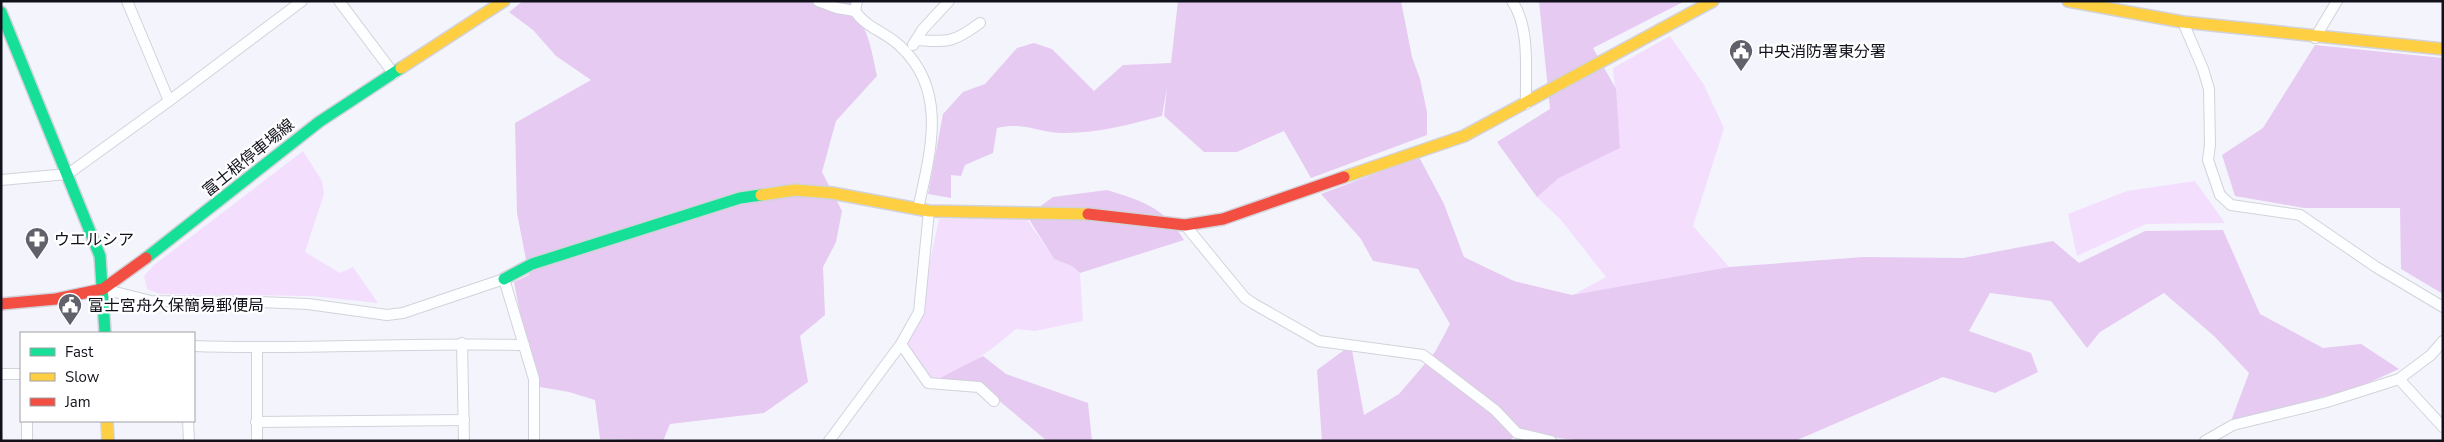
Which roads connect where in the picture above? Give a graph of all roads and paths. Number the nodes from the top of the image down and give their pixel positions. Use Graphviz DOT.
graph roads {
  1 [pos="127,1"];
  2 [pos="302,1"];
  3 [pos="339,1"];
  4 [pos="504,1"];
  5 [pos="818,1"];
  6 [pos="949,1"];
  7 [pos="1512,1"];
  8 [pos="1713,1"];
  9 [pos="2068,1"];
  10 [pos="2337,1"];
  11 [pos="856,6"];
  12 [pos="1,12"];
  13 [pos="2183,22"];
  14 [pos="980,23"];
  15 [pos="2314,38"];
  16 [pos="916,40"];
  17 [pos="2443,49"];
  18 [pos="907,53"];
  19 [pos="394,74"];
  20 [pos="170,101"];
  21 [pos="1526,104"];
  22 [pos="68,174"];
  23 [pos="1,180"];
  24 [pos="923,210"];
  25 [pos="1185,225"];
  26 [pos="504,279"];
  27 [pos="103,289"];
  28 [pos="1,304"];
  29 [pos="2443,307"];
  30 [pos="105,332"];
  31 [pos="2443,341"];
  32 [pos="462,343"];
  33 [pos="901,344"];
  34 [pos="524,345"];
  35 [pos="195,346"];
  36 [pos="257,348"];
  37 [pos="1,374"];
  38 [pos="20,374"];
  39 [pos="2399,379"];
  40 [pos="994,401"];
  41 [pos="464,420"];
  42 [pos="27,422"];
  43 [pos="107,422"];
  44 [pos="188,422"];
  45 [pos="256,422"];
  46 [pos="2443,427"];
  47 [pos="27,441"];
  48 [pos="108,441"];
  49 [pos="189,441"];
  50 [pos="257,441"];
  51 [pos="464,441"];
  52 [pos="534,441"];
  53 [pos="829,441"];
  54 [pos="1551,441"];
  55 [pos="2205,441"];
  1 -- 20 [label="street"];
  2 -- 20 [label="street"];
  3 -- 19 [label="street"];
  4 -- 19 [label="street, 富士根停車場線"];
  5 -- 11 [label="street"];
  6 -- 16 [label="street"];
  7 -- 21 [label="street"];
  8 -- 21 [label="street"];
  9 -- 13 [label="street"];
  10 -- 15 [label="street"];
  11 -- 18 [label="street"];
  12 -- 22 [label="street"];
  13 -- 15 [label="street"];
  13 -- 29 [label="street"];
  14 -- 16 [label="street"];
  15 -- 17 [label="street"];
  16 -- 18 [label="street"];
  18 -- 24 [label="street"];
  19 -- 27 [label="street, 富士根停車場線"];
  20 -- 22 [label="street"];
  21 -- 25 [label="street"];
  22 -- 23 [label="street"];
  22 -- 27 [label="street"];
  24 -- 25 [label="street"];
  24 -- 26 [label="street"];
  24 -- 33 [label="street"];
  25 -- 54 [label="street"];
  26 -- 27 [label="street"];
  26 -- 34 [label="street"];
  27 -- 28 [label="street, 富士根停車場線"];
  27 -- 30 [label="street"];
  31 -- 39 [label="street"];
  32 -- 34 [label="street"];
  32 -- 36 [label="street"];
  32 -- 41 [label="street"];
  33 -- 40 [label="street"];
  33 -- 53 [label="street"];
  34 -- 52 [label="street"];
  35 -- 36 [label="street"];
  36 -- 45 [label="street"];
  37 -- 38 [label="street"];
  39 -- 46 [label="street"];
  39 -- 55 [label="street"];
  41 -- 45 [label="street"];
  41 -- 51 [label="street"];
  42 -- 47 [label="street"];
  43 -- 48 [label="street"];
  44 -- 49 [label="street"];
  45 -- 50 [label="street"];
}
